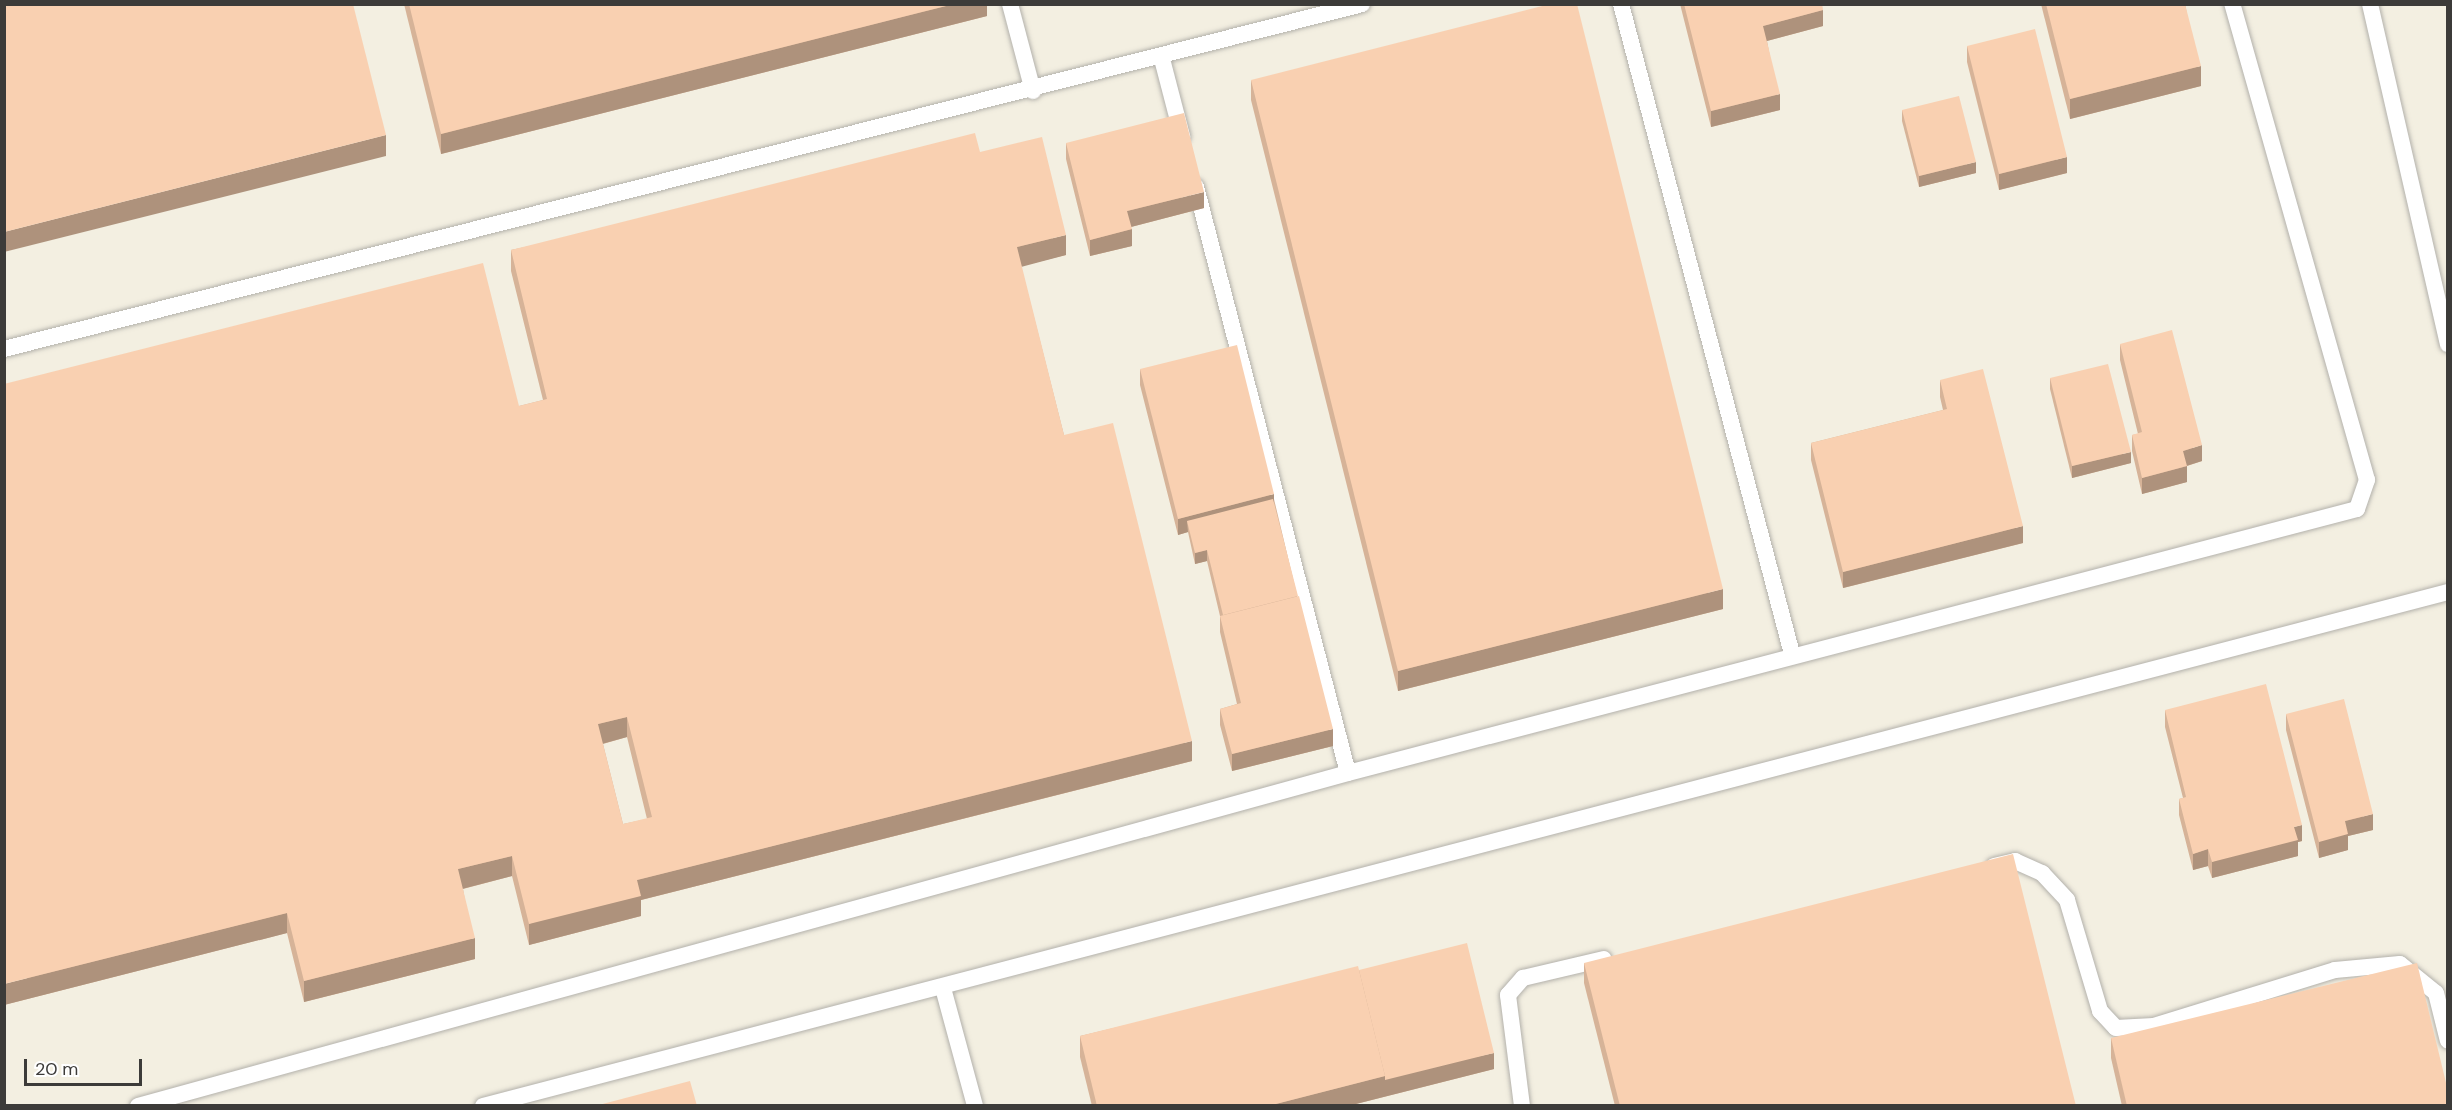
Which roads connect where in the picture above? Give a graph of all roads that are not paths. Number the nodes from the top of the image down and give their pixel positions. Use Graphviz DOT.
graph roads {
  1 [pos="1010,4"];
  2 [pos="1362,4"];
  3 [pos="1621,4"];
  4 [pos="2232,4"];
  5 [pos="2370,4"];
  6 [pos="1162,59"];
  7 [pos="1033,91"];
  8 [pos="1186,151"];
  9 [pos="1192,174"];
  10 [pos="2448,344"];
  11 [pos="4,349"];
  12 [pos="2448,592"];
  13 [pos="1792,654"];
  14 [pos="1348,772"];
  15 [pos="1980,869"];
  16 [pos="1626,953"];
  17 [pos="944,988"];
  18 [pos="2448,1041"];
  19 [pos="138,1106"];
  20 [pos="483,1106"];
  21 [pos="975,1106"];
  22 [pos="1522,1106"];
  1 -- 7 [label="lane"];
  2 -- 6 [label="lane"];
  3 -- 13 [label="lane"];
  4 -- 13 [label="lane"];
  5 -- 10 [label="lane"];
  6 -- 7 [label="lane"];
  6 -- 8 [label="lane"];
  7 -- 11 [label="lane"];
  9 -- 14 [label="lane"];
  12 -- 17 [label="lane"];
  13 -- 14 [label="lane"];
  14 -- 19 [label="lane"];
  15 -- 18 [label="lane"];
  16 -- 22 [label="lane"];
  17 -- 20 [label="lane"];
  17 -- 21 [label="lane"];
}
